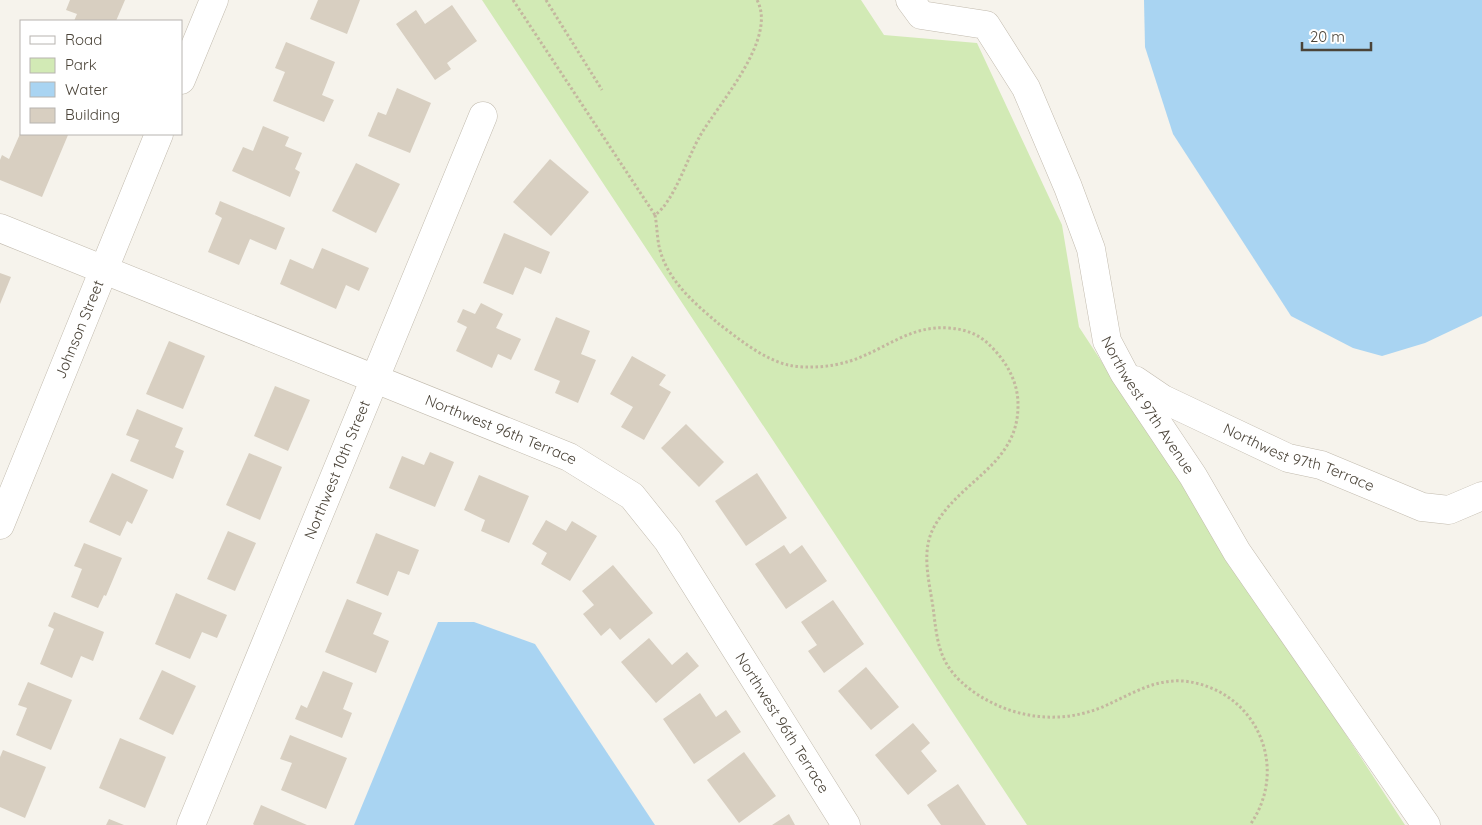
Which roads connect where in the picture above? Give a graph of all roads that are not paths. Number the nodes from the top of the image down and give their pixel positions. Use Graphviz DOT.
graph roads {
  1 [pos="214,0"];
  2 [pos="910,0"];
  3 [pos="182,78"];
  4 [pos="482,116"];
  5 [pos="159,135"];
  6 [pos="0,228"];
  7 [pos="103,271"];
  8 [pos="1124,372"];
  9 [pos="374,379"];
  10 [pos="1482,496"];
  11 [pos="0,525"];
  12 [pos="191,825"];
  13 [pos="846,825"];
  14 [pos="1426,825"];
  1 -- 3 [label="street"];
  2 -- 8 [label="street, Northwest 97th Avenue"];
  4 -- 9 [label="street, Northwest 10th Street"];
  5 -- 7 [label="street, Johnson Street"];
  6 -- 7 [label="street, Northwest 96th Terrace"];
  7 -- 9 [label="street, Northwest 96th Terrace"];
  7 -- 11 [label="street, Johnson Street"];
  8 -- 10 [label="street, Northwest 97th Terrace"];
  8 -- 14 [label="street, Northwest 97th Avenue"];
  9 -- 12 [label="street, Northwest 10th Street"];
  9 -- 13 [label="street, Northwest 96th Terrace"];
}
